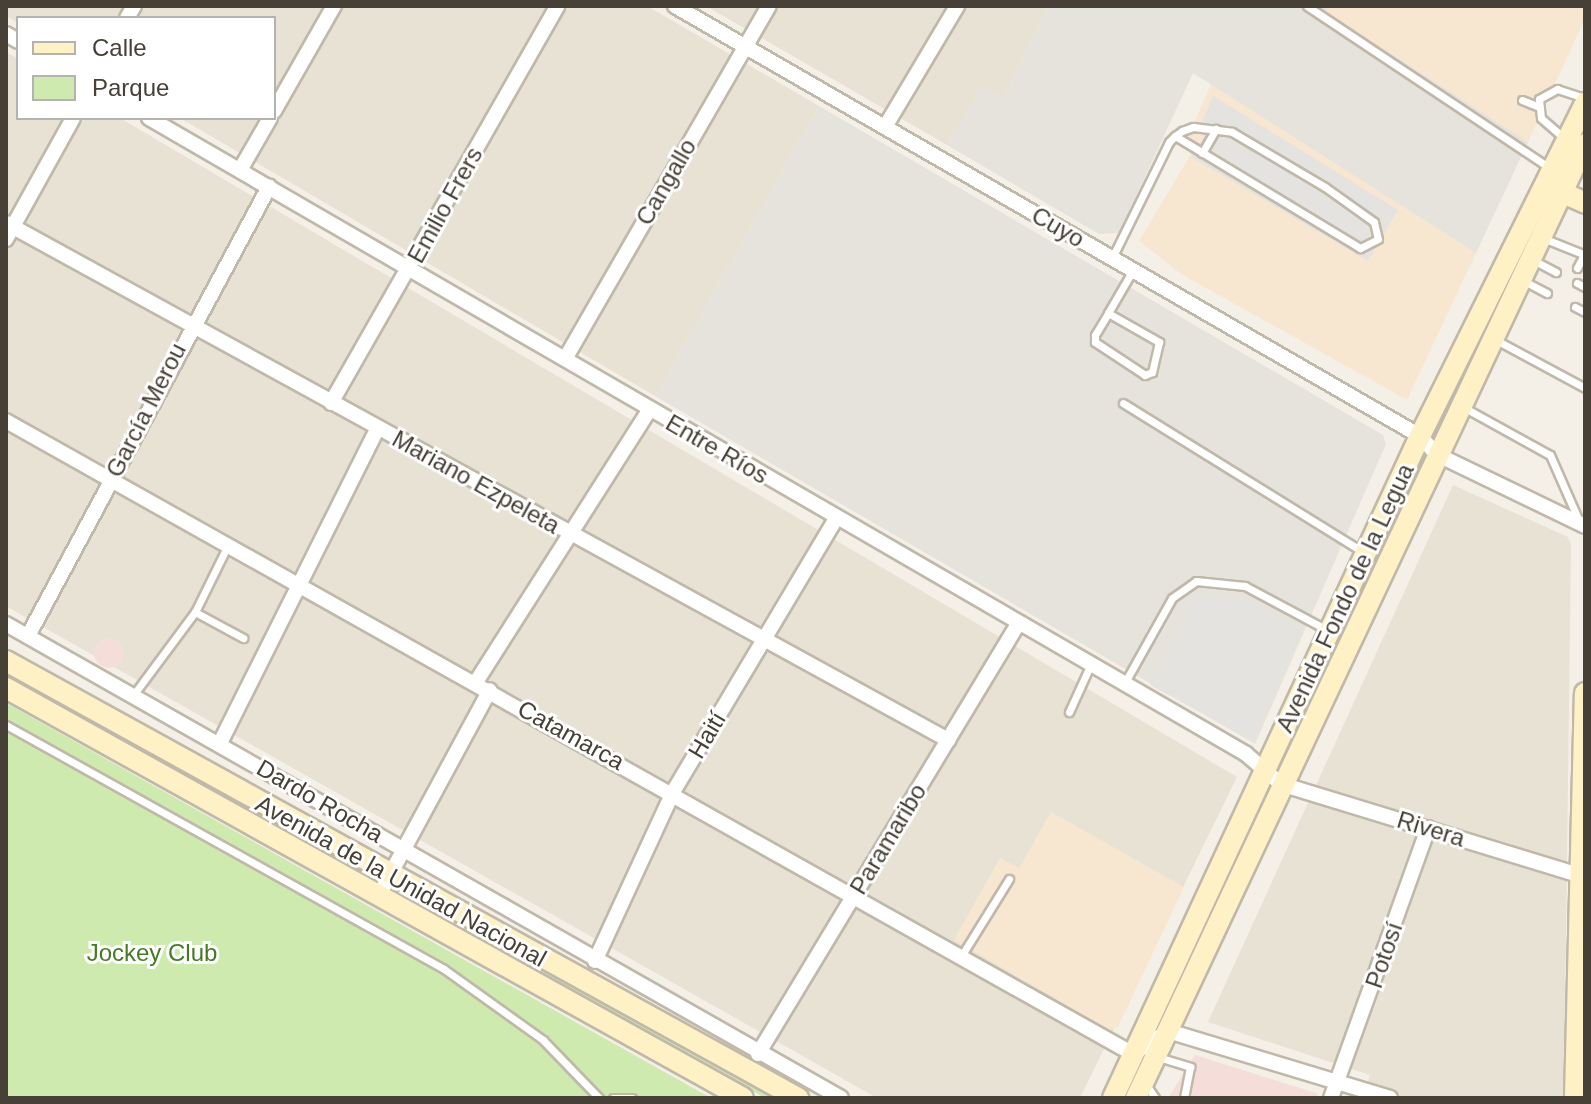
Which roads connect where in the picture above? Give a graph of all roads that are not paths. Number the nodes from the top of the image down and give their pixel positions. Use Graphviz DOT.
graph roads {
  1 [pos="334,6"];
  2 [pos="557,6"];
  3 [pos="675,6"];
  4 [pos="769,6"];
  5 [pos="957,6"];
  6 [pos="1307,6"];
  7 [pos="745,46"];
  8 [pos="1522,100"];
  9 [pos="1585,100"];
  10 [pos="1537,106"];
  11 [pos="276,108"];
  12 [pos="72,120"];
  13 [pos="152,120"];
  14 [pos="269,120"];
  15 [pos="885,127"];
  16 [pos="1216,129"];
  17 [pos="1175,136"];
  18 [pos="1576,142"];
  19 [pos="1202,153"];
  20 [pos="240,170"];
  21 [pos="1554,182"];
  22 [pos="269,187"];
  23 [pos="1585,203"];
  24 [pos="8,230"];
  25 [pos="1543,238"];
  26 [pos="1585,255"];
  27 [pos="1112,258"];
  28 [pos="1532,260"];
  29 [pos="410,266"];
  30 [pos="1577,268"];
  31 [pos="1133,270"];
  32 [pos="1556,272"];
  33 [pos="1522,280"];
  34 [pos="1547,293"];
  35 [pos="1575,307"];
  36 [pos="1585,312"];
  37 [pos="1108,313"];
  38 [pos="189,326"];
  39 [pos="1493,338"];
  40 [pos="565,359"];
  41 [pos="1585,388"];
  42 [pos="331,403"];
  43 [pos="1123,403"];
  44 [pos="1461,406"];
  45 [pos="650,409"];
  46 [pos="6,421"];
  47 [pos="378,428"];
  48 [pos="1420,436"];
  49 [pos="1436,454"];
  50 [pos="111,479"];
  51 [pos="836,519"];
  52 [pos="1582,524"];
  53 [pos="568,532"];
  54 [pos="228,545"];
  55 [pos="1365,553"];
  56 [pos="296,582"];
  57 [pos="195,612"];
  58 [pos="6,624"];
  59 [pos="1018,624"];
  60 [pos="1329,631"];
  61 [pos="28,636"];
  62 [pos="243,638"];
  63 [pos="764,640"];
  64 [pos="6,661"];
  65 [pos="1090,666"];
  66 [pos="476,682"];
  67 [pos="1123,685"];
  68 [pos="6,688"];
  69 [pos="490,690"];
  70 [pos="1585,693"];
  71 [pos="134,694"];
  72 [pos="1069,712"];
  73 [pos="6,725"];
  74 [pos="948,740"];
  75 [pos="220,743"];
  76 [pos="1266,767"];
  77 [pos="1281,784"];
  78 [pos="673,792"];
  79 [pos="1428,828"];
  80 [pos="403,849"];
  81 [pos="1579,875"];
  82 [pos="389,877"];
  83 [pos="1009,879"];
  84 [pos="378,897"];
  85 [pos="853,898"];
  86 [pos="960,958"];
  87 [pos="595,961"];
  88 [pos="1168,1031"];
  89 [pos="758,1054"];
  90 [pos="1133,1054"];
  91 [pos="1156,1056"];
  92 [pos="1341,1082"];
  93 [pos="1145,1092"];
  94 [pos="599,1098"];
  95 [pos="613,1098"];
  96 [pos="632,1098"];
  97 [pos="743,1098"];
  98 [pos="798,1098"];
  99 [pos="841,1098"];
  100 [pos="1113,1098"];
  101 [pos="1184,1098"];
  102 [pos="1331,1098"];
  103 [pos="1341,1098"];
  104 [pos="1390,1098"];
  105 [pos="1575,1098"];
  1 -- 11 [label="street"];
  2 -- 29 [label="street, Emilio Frers"];
  3 -- 7 [label="street, Cuyo"];
  4 -- 7 [label="street, Cangallo"];
  5 -- 15 [label="street"];
  6 -- 21 [label="lane"];
  7 -- 15 [label="street, Cuyo"];
  7 -- 40 [label="street, Cangallo"];
  8 -- 10 [label="lane"];
  9 -- 10 [label="lane"];
  9 -- 18 [label="main road, Avenida Fondo de la Legua"];
  10 -- 18 [label="lane"];
  12 -- 24 [label="street"];
  13 -- 20 [label="street, Entre Ríos"];
  14 -- 20 [label="street"];
  15 -- 27 [label="street, Cuyo"];
  16 -- 17 [label="lane"];
  16 -- 19 [label="lane"];
  16 -- 19 [label="lane"];
  17 -- 19 [label="lane"];
  17 -- 27 [label="lane"];
  18 -- 21 [label="main road, Avenida Fondo de la Legua"];
  20 -- 22 [label="street, Entre Ríos"];
  21 -- 23 [label="main road"];
  21 -- 25 [label="main road, Avenida Fondo de la Legua"];
  21 -- 48 [label="main road, Avenida Fondo de la Legua"];
  22 -- 29 [label="street, Entre Ríos"];
  22 -- 38 [label="street, García Merou"];
  24 -- 38 [label="street, Mariano Ezpeleta"];
  25 -- 26 [label="lane"];
  25 -- 28 [label="main road, Avenida Fondo de la Legua"];
  26 -- 30 [label="lane"];
  27 -- 31 [label="street, Cuyo"];
  28 -- 32 [label="lane"];
  28 -- 33 [label="main road, Avenida Fondo de la Legua"];
  29 -- 40 [label="street, Entre Ríos"];
  29 -- 42 [label="street, Emilio Frers"];
  31 -- 37 [label="lane"];
  31 -- 48 [label="street, Cuyo"];
  33 -- 34 [label="lane"];
  33 -- 39 [label="main road, Avenida Fondo de la Legua"];
  35 -- 36 [label="lane"];
  37 -- 37 [label="lane"];
  38 -- 42 [label="street, Mariano Ezpeleta"];
  38 -- 50 [label="street, García Merou"];
  39 -- 41 [label="lane"];
  39 -- 44 [label="main road, Avenida Fondo de la Legua"];
  40 -- 45 [label="street, Entre Ríos"];
  42 -- 47 [label="street, Mariano Ezpeleta"];
  43 -- 55 [label="lane"];
  44 -- 49 [label="main road, Avenida Fondo de la Legua"];
  44 -- 52 [label="lane"];
  45 -- 51 [label="street, Entre Ríos"];
  45 -- 53 [label="street"];
  46 -- 50 [label="street, Catamarca"];
  47 -- 53 [label="street, Mariano Ezpeleta"];
  47 -- 56 [label="street"];
  48 -- 49 [label="street, Cuyo"];
  48 -- 55 [label="main road, Avenida Fondo de la Legua"];
  49 -- 52 [label="street"];
  49 -- 77 [label="main road, Avenida Fondo de la Legua"];
  50 -- 54 [label="street, Catamarca"];
  50 -- 61 [label="street, García Merou"];
  51 -- 59 [label="street, Entre Ríos"];
  51 -- 63 [label="street, Haití"];
  53 -- 63 [label="street, Mariano Ezpeleta"];
  53 -- 66 [label="street"];
  54 -- 56 [label="street, Catamarca"];
  54 -- 57 [label="lane"];
  55 -- 60 [label="main road, Avenida Fondo de la Legua"];
  56 -- 66 [label="street, Catamarca"];
  56 -- 75 [label="street"];
  57 -- 62 [label="lane"];
  57 -- 71 [label="lane"];
  58 -- 61 [label="street, Dardo Rocha"];
  59 -- 65 [label="street, Entre Ríos"];
  59 -- 74 [label="street, Paramaribo"];
  60 -- 67 [label="lane"];
  60 -- 76 [label="main road, Avenida Fondo de la Legua"];
  61 -- 71 [label="street, Dardo Rocha"];
  63 -- 74 [label="street, Mariano Ezpeleta"];
  63 -- 78 [label="street, Haití"];
  64 -- 82 [label="main road, Avenida de la Unidad Nacional"];
  65 -- 67 [label="street, Entre Ríos"];
  65 -- 72 [label="lane"];
  66 -- 69 [label="street, Catamarca"];
  67 -- 76 [label="street, Entre Ríos"];
  68 -- 84 [label="main road, Avenida de la Unidad Nacional"];
  69 -- 78 [label="street, Catamarca"];
  69 -- 80 [label="street"];
  70 -- 81 [label="main road"];
  71 -- 75 [label="street, Dardo Rocha"];
  73 -- 94 [label="lane"];
  74 -- 85 [label="street, Paramaribo"];
  75 -- 80 [label="street, Dardo Rocha"];
  76 -- 77 [label="street, Entre Ríos"];
  76 -- 90 [label="main road, Avenida Fondo de la Legua"];
  77 -- 79 [label="street, Rivera"];
  77 -- 88 [label="main road, Avenida Fondo de la Legua"];
  78 -- 85 [label="street, Catamarca"];
  78 -- 87 [label="street, Haití"];
  79 -- 81 [label="street, Rivera"];
  79 -- 92 [label="street, Potosí"];
  80 -- 82 [label="street"];
  80 -- 87 [label="street, Dardo Rocha"];
  81 -- 105 [label="main road"];
  82 -- 84 [label="street"];
  82 -- 98 [label="main road, Avenida de la Unidad Nacional"];
  83 -- 86 [label="lane"];
  84 -- 97 [label="main road, Avenida de la Unidad Nacional"];
  85 -- 86 [label="street, Catamarca"];
  85 -- 89 [label="street, Paramaribo"];
  86 -- 90 [label="street, Catamarca"];
  87 -- 89 [label="street, Dardo Rocha"];
  88 -- 90 [label="street"];
  88 -- 91 [label="main road, Avenida Fondo de la Legua"];
  88 -- 92 [label="street"];
  89 -- 99 [label="street, Dardo Rocha"];
  90 -- 91 [label="lane"];
  90 -- 93 [label="lane"];
  90 -- 100 [label="main road, Avenida Fondo de la Legua"];
  91 -- 93 [label="main road, Avenida Fondo de la Legua"];
  91 -- 101 [label="lane"];
  92 -- 102 [label="street, Potosí"];
  92 -- 103 [label="street, Potosí"];
  92 -- 104 [label="street"];
  95 -- 96 [label="lane"];
}
